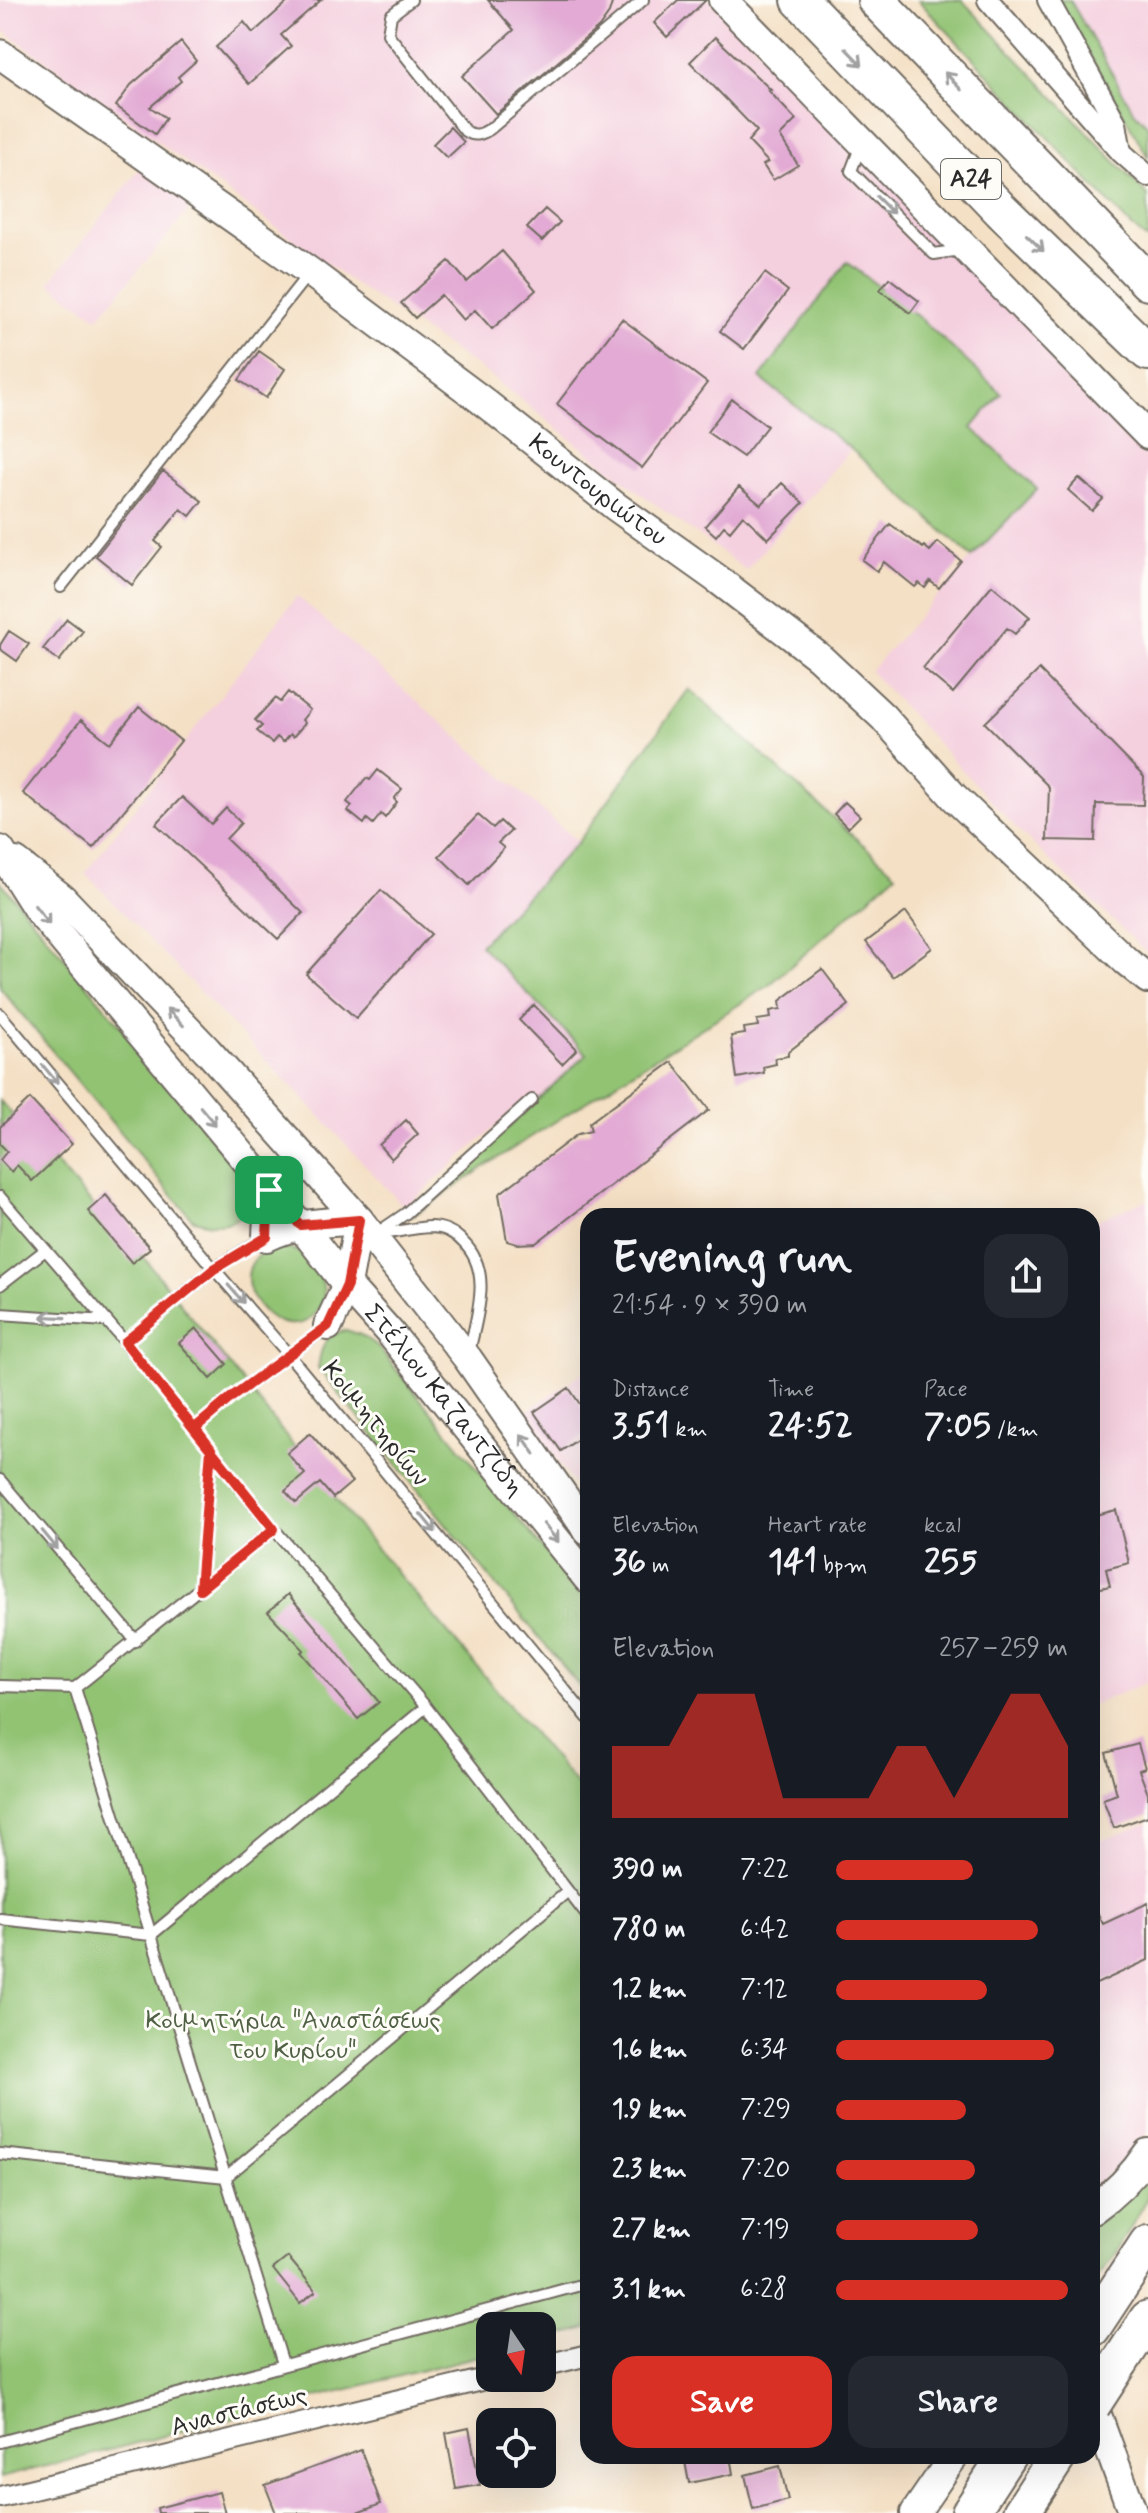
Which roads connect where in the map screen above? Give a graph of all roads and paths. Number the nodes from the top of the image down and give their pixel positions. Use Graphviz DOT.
graph roads {
  1 [pos="411,0"];
  2 [pos="643,0"];
  3 [pos="723,0"];
  4 [pos="800,0"];
  5 [pos="876,0"];
  6 [pos="988,0"];
  7 [pos="1048,0"];
  8 [pos="0,54"];
  9 [pos="1121,152"];
  10 [pos="1148,176"];
  11 [pos="310,272"];
  12 [pos="1148,282"];
  13 [pos="1148,352"];
  14 [pos="1148,435"];
  15 [pos="61,587"];
  16 [pos="0,849"];
  17 [pos="1148,979"];
  18 [pos="0,1014"];
  19 [pos="532,1100"];
  20 [pos="269,1190"];
  21 [pos="0,1197"];
  22 [pos="300,1225"];
  23 [pos="365,1228"];
  24 [pos="267,1237"];
  25 [pos="44,1251"];
  26 [pos="214,1269"];
  27 [pos="0,1285"];
  28 [pos="347,1285"];
  29 [pos="0,1314"];
  30 [pos="106,1321"];
  31 [pos="328,1326"];
  32 [pos="390,1333"];
  33 [pos="125,1342"];
  34 [pos="289,1355"];
  35 [pos="468,1359"];
  36 [pos="195,1428"];
  37 [pos="211,1449"];
  38 [pos="0,1480"];
  39 [pos="580,1520"];
  40 [pos="274,1529"];
  41 [pos="580,1569"];
  42 [pos="200,1589"];
  43 [pos="136,1641"];
  44 [pos="0,1686"];
  45 [pos="75,1688"];
  46 [pos="426,1707"];
  47 [pos="580,1708"];
  48 [pos="567,1892"];
  49 [pos="580,1907"];
  50 [pos="0,1919"];
  51 [pos="151,1935"];
  52 [pos="1148,2153"];
  53 [pos="0,2154"];
  54 [pos="226,2177"];
  55 [pos="1100,2205"];
  56 [pos="1148,2243"];
  57 [pos="580,2285"];
  58 [pos="1100,2315"];
  59 [pos="1148,2319"];
  60 [pos="580,2357"];
  61 [pos="556,2363"];
  62 [pos="283,2364"];
  63 [pos="476,2381"];
  64 [pos="1100,2391"];
  65 [pos="1100,2424"];
  66 [pos="0,2442"];
  67 [pos="949,2464"];
  68 [pos="1002,2464"];
  69 [pos="1053,2464"];
  70 [pos="0,2497"];
  71 [pos="915,2513"];
  72 [pos="970,2513"];
  73 [pos="1021,2513"];
  74 [pos="1133,2513"];
  1 -- 2 [label="lane"];
  3 -- 14 [label="main road"];
  4 -- 13 [label="highway, Α24, one-way"];
  12 -- 5 [label="highway, Α24, one-way"];
  6 -- 9 [label="street"];
  7 -- 9 [label="street"];
  8 -- 11 [label="main road, Κουντουριώτου"];
  9 -- 10 [label="street"];
  11 -- 15 [label="lane"];
  11 -- 17 [label="main road, Κουντουριώτου"];
  16 -- 20 [label="main road, Στέλιου Καζαντζίδη, one-way"];
  23 -- 16 [label="main road, Στέλιου Καζαντζίδη, one-way"];
  18 -- 26 [label="lane, Κοιμητηρίων, one-way"];
  19 -- 23 [label="lane"];
  20 -- 22 [label="main road, Στέλιου Καζαντζίδη"];
  20 -- 24 [label="main road"];
  21 -- 25 [label="lane"];
  22 -- 23 [label="main road"];
  22 -- 24 [label="main road"];
  22 -- 28 [label="main road, Στέλιου Καζαντζίδη"];
  23 -- 28 [label="main road"];
  23 -- 35 [label="main road, Στέλιου Καζαντζίδη"];
  23 -- 35 [label="lane"];
  24 -- 26 [label="lane"];
  25 -- 27 [label="lane"];
  25 -- 30 [label="lane"];
  26 -- 33 [label="lane"];
  26 -- 34 [label="lane, Κοιμητηρίων, one-way"];
  28 -- 31 [label="main road"];
  28 -- 32 [label="main road, Στέλιου Καζαντζίδη"];
  30 -- 29 [label="lane, one-way"];
  30 -- 33 [label="lane"];
  31 -- 32 [label="main road"];
  31 -- 34 [label="lane"];
  32 -- 41 [label="main road, Στέλιου Καζαντζίδη, one-way"];
  33 -- 36 [label="lane"];
  34 -- 36 [label="lane"];
  34 -- 47 [label="lane, Κοιμητηρίων, one-way"];
  39 -- 35 [label="main road, Στέλιου Καζαντζίδη, one-way"];
  36 -- 37 [label="lane"];
  37 -- 40 [label="lane"];
  37 -- 42 [label="lane"];
  38 -- 43 [label="lane, one-way"];
  40 -- 42 [label="lane"];
  40 -- 46 [label="lane"];
  42 -- 43 [label="lane"];
  43 -- 45 [label="lane"];
  44 -- 45 [label="lane"];
  45 -- 51 [label="lane"];
  46 -- 48 [label="lane"];
  46 -- 51 [label="lane"];
  48 -- 49 [label="lane"];
  48 -- 54 [label="lane"];
  50 -- 51 [label="lane"];
  51 -- 54 [label="lane"];
  52 -- 55 [label="main road"];
  53 -- 54 [label="lane"];
  54 -- 62 [label="lane"];
  56 -- 58 [label="highway"];
  57 -- 62 [label="lane"];
  59 -- 64 [label="highway, bridge"];
  60 -- 61 [label="street"];
  62 -- 66 [label="lane"];
  63 -- 70 [label="street, Αναστάσεως"];
  65 -- 74 [label="main road"];
  67 -- 71 [label="main road"];
  68 -- 72 [label="highway"];
  69 -- 73 [label="highway"];
}
